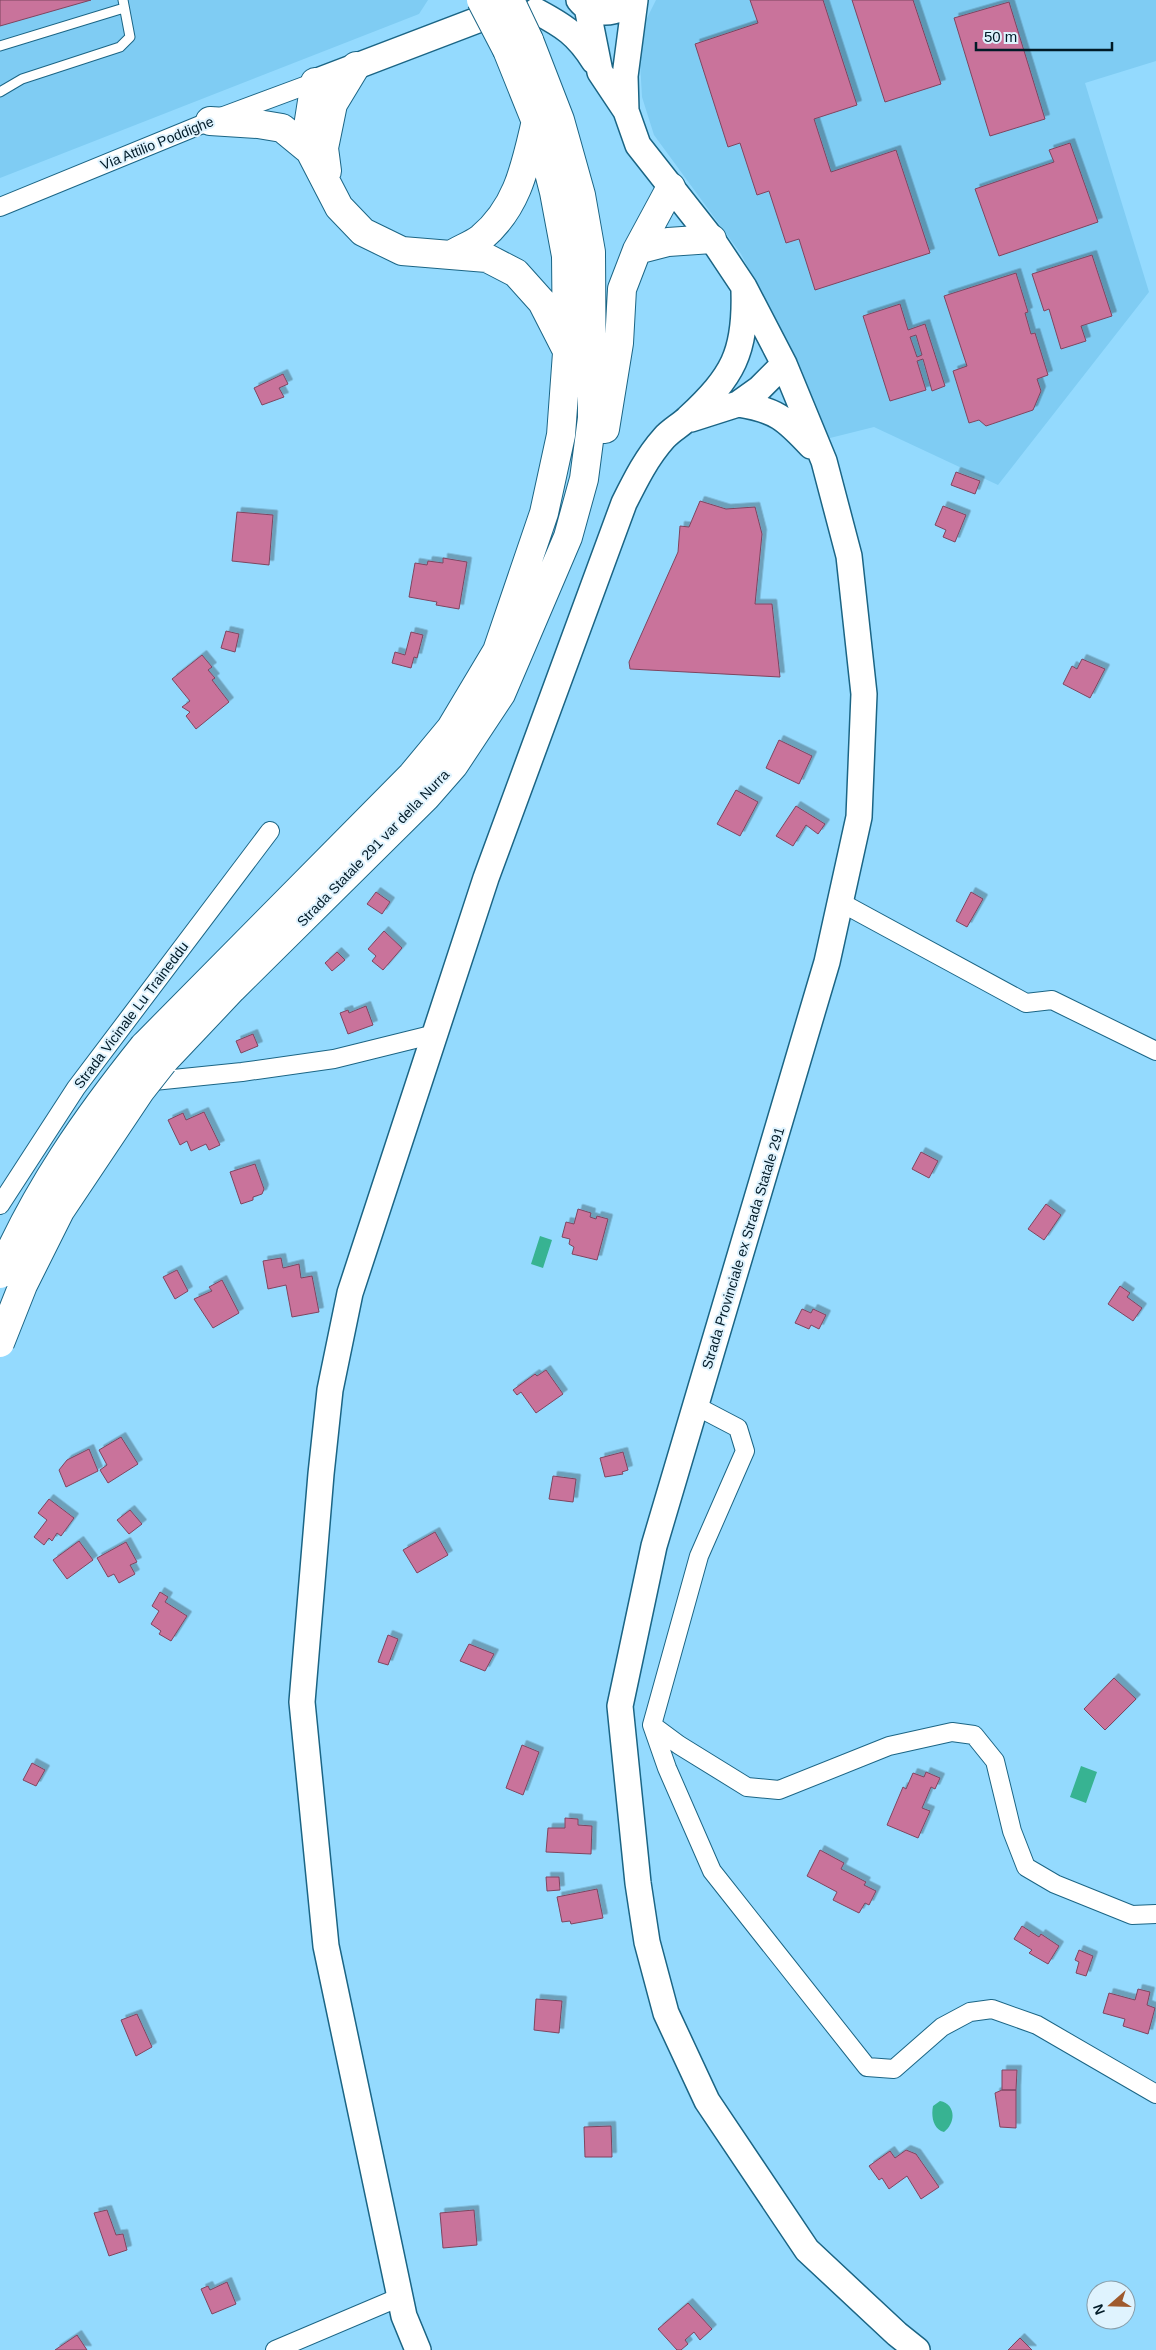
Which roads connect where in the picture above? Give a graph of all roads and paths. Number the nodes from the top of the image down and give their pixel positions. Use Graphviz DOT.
graph roads {
  1 [pos="633,0"];
  2 [pos="500,3"];
  3 [pos="582,3"];
  4 [pos="123,4"];
  5 [pos="536,11"];
  6 [pos="518,45"];
  7 [pos="0,46"];
  8 [pos="356,66"];
  9 [pos="600,72"];
  10 [pos="315,82"];
  11 [pos="0,92"];
  12 [pos="626,111"];
  13 [pos="210,121"];
  14 [pos="536,122"];
  15 [pos="310,151"];
  16 [pos="329,185"];
  17 [pos="671,187"];
  18 [pos="0,207"];
  19 [pos="712,239"];
  20 [pos="637,250"];
  21 [pos="450,255"];
  22 [pos="744,287"];
  23 [pos="568,353"];
  24 [pos="784,364"];
  25 [pos="716,391"];
  26 [pos="738,404"];
  27 [pos="687,420"];
  28 [pos="824,461"];
  29 [pos="584,479"];
  30 [pos="270,831"];
  31 [pos="840,902"];
  32 [pos="435,1034"];
  33 [pos="1156,1051"];
  34 [pos="153,1054"];
  35 [pos="76,1088"];
  36 [pos="0,1205"];
  37 [pos="0,1274"];
  38 [pos="0,1343"];
  39 [pos="696,1406"];
  40 [pos="652,1725"];
  41 [pos="1156,1914"];
  42 [pos="1156,2094"];
  43 [pos="400,2297"];
  44 [pos="275,2350"];
  45 [pos="418,2350"];
  46 [pos="918,2350"];
  1 -- 3 [label="street"];
  1 -- 12 [label="street, Strada Provinciale ex Strada Statale 291"];
  2 -- 5 [label="street"];
  2 -- 6 [label="highway, Strada Statale 291 var della Nurra, bridge"];
  2 -- 8 [label="street"];
  3 -- 5 [label="street"];
  3 -- 9 [label="street, Strada Provinciale ex Strada Statale 291"];
  4 -- 7 [label="lane"];
  4 -- 11 [label="lane"];
  5 -- 9 [label="street"];
  6 -- 14 [label="highway, Strada Statale 291 var della Nurra"];
  6 -- 29 [label="highway, Strada Statale 291 var della Nurra"];
  8 -- 10 [label="street"];
  8 -- 16 [label="highway"];
  9 -- 12 [label="street, Strada Provinciale ex Strada Statale 291"];
  10 -- 13 [label="street, Via Attilio Poddighe"];
  10 -- 15 [label="highway"];
  12 -- 17 [label="street, Strada Provinciale ex Strada Statale 291"];
  13 -- 15 [label="highway"];
  13 -- 18 [label="street, Via Attilio Poddighe"];
  14 -- 21 [label="highway"];
  14 -- 23 [label="highway, Strada Statale 291 var della Nurra"];
  15 -- 16 [label="highway"];
  16 -- 21 [label="highway"];
  17 -- 19 [label="street, Strada Provinciale ex Strada Statale 291"];
  17 -- 20 [label="highway"];
  19 -- 20 [label="highway"];
  19 -- 22 [label="street, Strada Provinciale ex Strada Statale 291"];
  20 -- 29 [label="highway"];
  21 -- 23 [label="highway"];
  22 -- 24 [label="street, Strada Provinciale ex Strada Statale 291"];
  22 -- 25 [label="street"];
  23 -- 34 [label="highway, Strada Statale 291 var della Nurra"];
  24 -- 25 [label="street"];
  24 -- 26 [label="street"];
  24 -- 28 [label="street, Strada Provinciale ex Strada Statale 291"];
  25 -- 27 [label="street"];
  26 -- 27 [label="street"];
  26 -- 28 [label="street"];
  27 -- 32 [label="street"];
  28 -- 31 [label="street, Strada Provinciale ex Strada Statale 291"];
  29 -- 34 [label="highway, Strada Statale 291 var della Nurra"];
  30 -- 35 [label="street, Strada Vicinale Lu Traineddu"];
  31 -- 33 [label="street"];
  31 -- 39 [label="street, Strada Provinciale ex Strada Statale 291"];
  32 -- 35 [label="street"];
  32 -- 43 [label="street"];
  34 -- 37 [label="highway, Strada Statale 291 var della Nurra, bridge"];
  34 -- 38 [label="highway, Strada Statale 291 var della Nurra, bridge"];
  35 -- 36 [label="street, Strada Vicinale Lu Traineddu"];
  39 -- 40 [label="street"];
  39 -- 46 [label="street, Strada Provinciale ex Strada Statale 291"];
  40 -- 41 [label="street"];
  40 -- 42 [label="street"];
  43 -- 44 [label="street"];
  43 -- 45 [label="street"];
}
